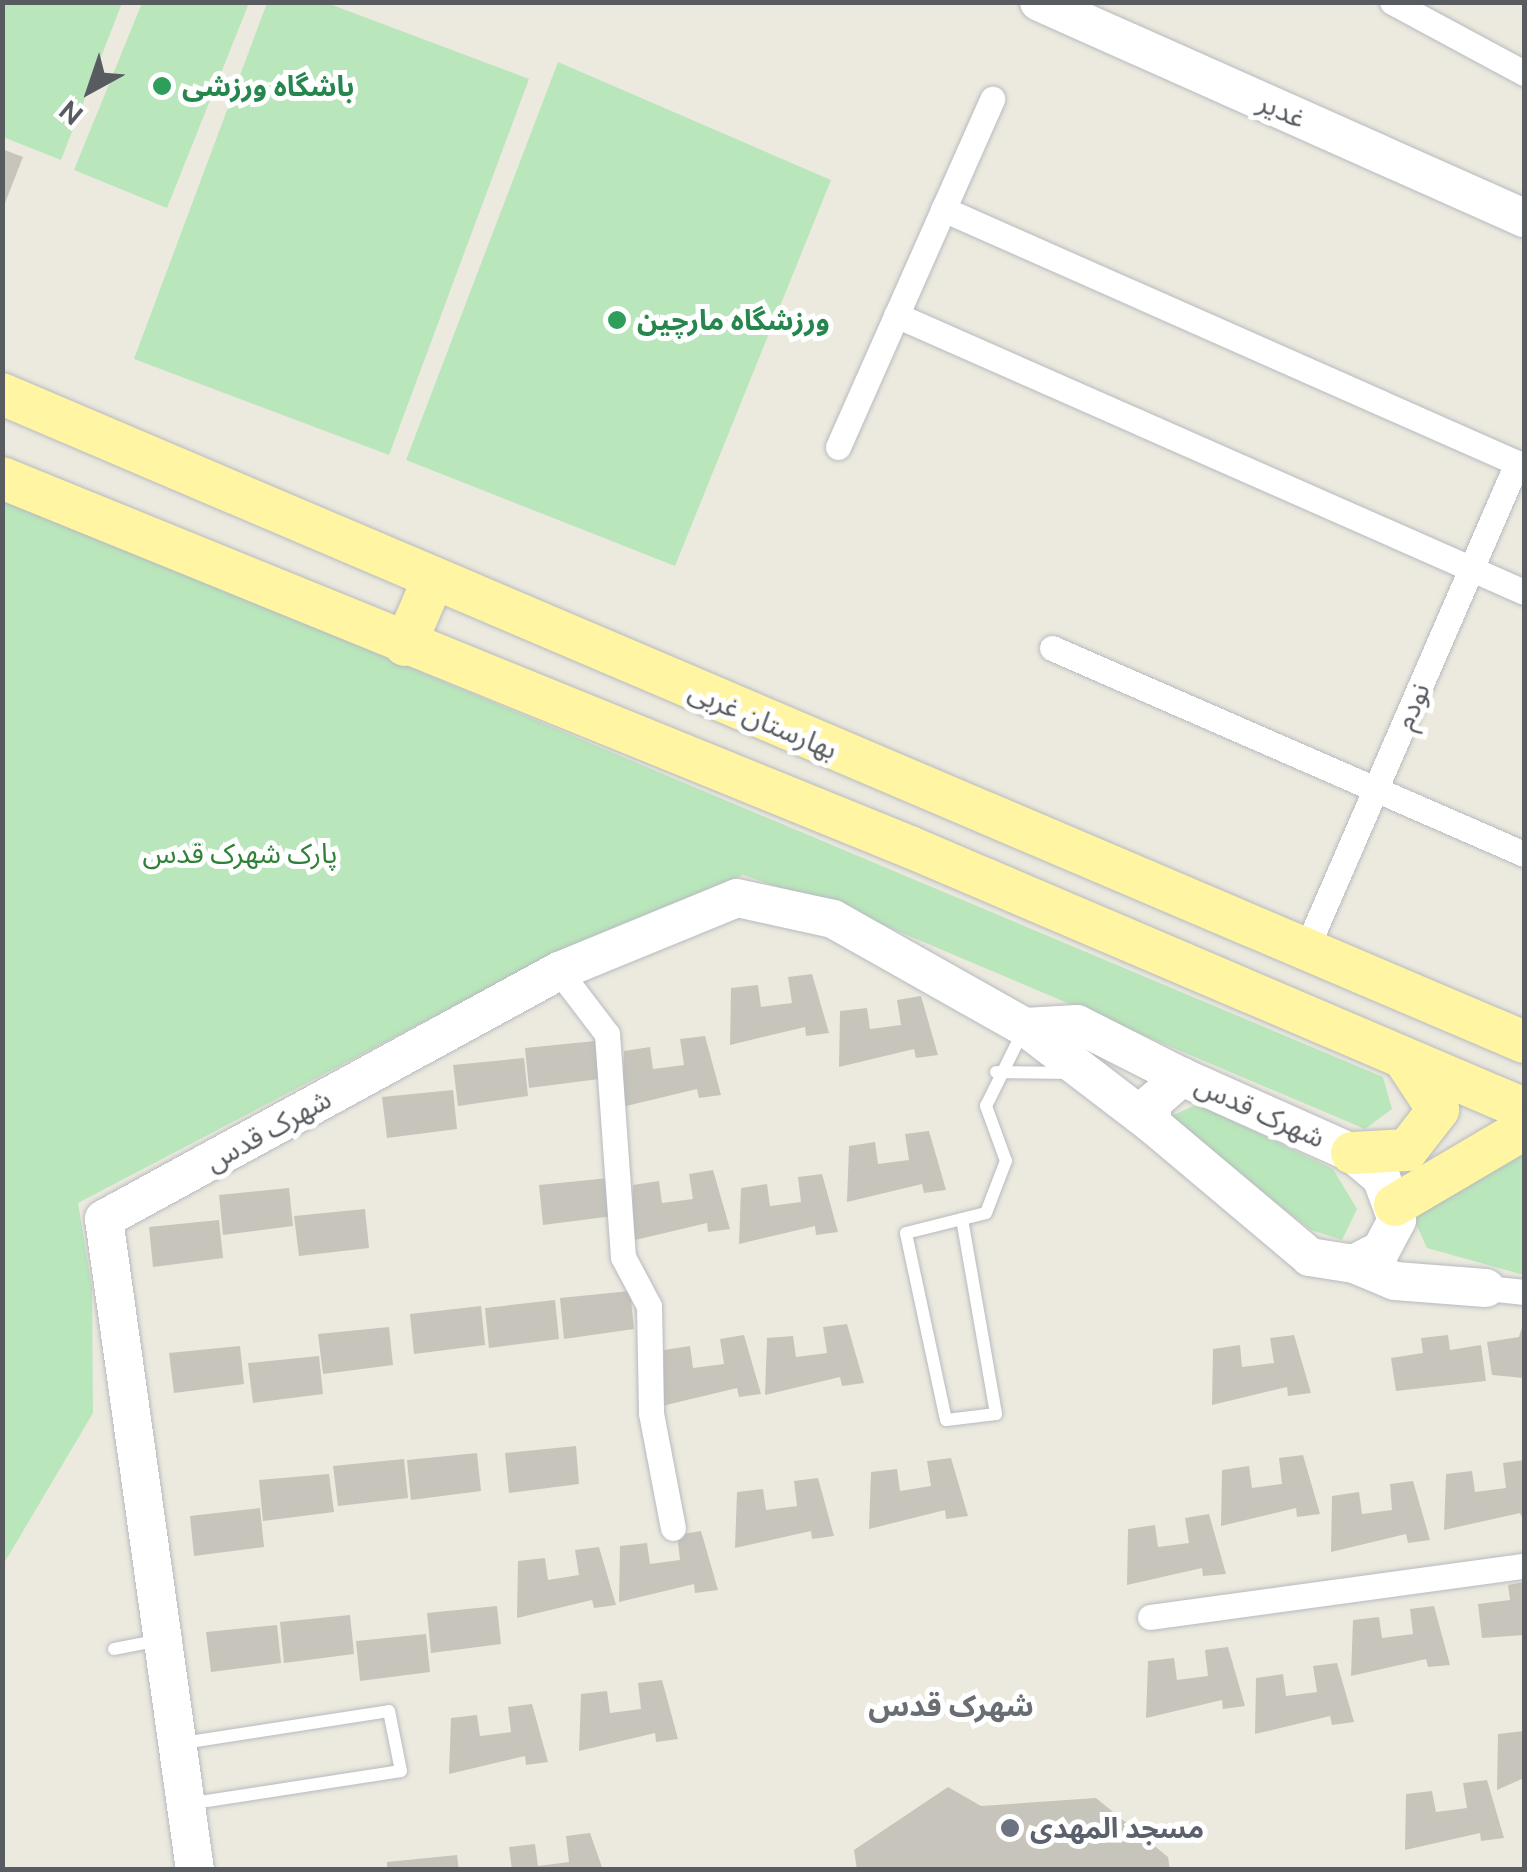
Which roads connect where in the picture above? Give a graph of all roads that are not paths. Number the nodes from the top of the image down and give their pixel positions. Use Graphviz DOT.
graph roads {
  1 [pos="1039,2"];
  2 [pos="1392,2"];
  3 [pos="1524,73"];
  4 [pos="992,99"];
  5 [pos="942,209"];
  6 [pos="1524,218"];
  7 [pos="896,314"];
  8 [pos="2,394"];
  9 [pos="838,447"];
  10 [pos="1521,465"];
  11 [pos="2,478"];
  12 [pos="1472,568"];
  13 [pos="433,580"];
  14 [pos="1524,592"];
  15 [pos="405,645"];
  16 [pos="1052,648"];
  17 [pos="1375,790"];
  18 [pos="1524,854"];
  19 [pos="1306,949"];
  20 [pos="559,972"];
  21 [pos="1025,1027"];
  22 [pos="1524,1042"];
  23 [pos="1405,1060"];
  24 [pos="996,1072"];
  25 [pos="1091,1076"];
  26 [pos="1182,1077"];
  27 [pos="1524,1109"];
  28 [pos="1152,1124"];
  29 [pos="1524,1129"];
  30 [pos="1352,1153"];
  31 [pos="962,1219"];
  32 [pos="1393,1219"];
  33 [pos="1354,1264"];
  34 [pos="1486,1288"];
  35 [pos="1524,1292"];
  36 [pos="673,1528"];
  37 [pos="1524,1566"];
  38 [pos="1150,1617"];
  39 [pos="163,1640"];
  40 [pos="114,1649"];
  41 [pos="177,1744"];
  42 [pos="186,1804"];
  43 [pos="195,1870"];
  1 -- 6 [label="street, غدیر"];
  2 -- 3 [label="street"];
  4 -- 5 [label="street"];
  5 -- 7 [label="street"];
  5 -- 10 [label="street"];
  7 -- 9 [label="street"];
  7 -- 12 [label="street"];
  8 -- 13 [label="main road, بهارستان غربی"];
  10 -- 12 [label="street, نودم"];
  11 -- 15 [label="main road"];
  12 -- 14 [label="street"];
  12 -- 17 [label="street, نودم"];
  13 -- 15 [label="main road"];
  13 -- 19 [label="main road, بهارستان غربی"];
  15 -- 23 [label="main road"];
  16 -- 17 [label="street"];
  17 -- 18 [label="street"];
  17 -- 19 [label="street, نودم"];
  19 -- 22 [label="main road, بهارستان غربی"];
  20 -- 21 [label="street, شهرک قدس"];
  20 -- 36 [label="street"];
  20 -- 39 [label="street, شهرک قدس"];
  21 -- 24 [label="lane"];
  21 -- 25 [label="street, شهرک قدس"];
  21 -- 26 [label="street"];
  23 -- 27 [label="main road"];
  23 -- 30 [label="main road"];
  24 -- 25 [label="lane"];
  24 -- 31 [label="lane"];
  25 -- 28 [label="street, شهرک قدس"];
  26 -- 28 [label="street, شهرک قدس"];
  26 -- 30 [label="street, شهرک قدس"];
  28 -- 33 [label="street"];
  29 -- 32 [label="main road"];
  30 -- 32 [label="street, شهرک قدس"];
  32 -- 33 [label="street"];
  32 -- 34 [label="street, شهرک قدس"];
  33 -- 34 [label="street"];
  34 -- 35 [label="street"];
  37 -- 38 [label="street"];
  39 -- 40 [label="lane"];
  39 -- 41 [label="street, شهرک قدس"];
  41 -- 42 [label="street, شهرک قدس"];
  41 -- 42 [label="lane"];
  42 -- 43 [label="street, شهرک قدس"];
}
